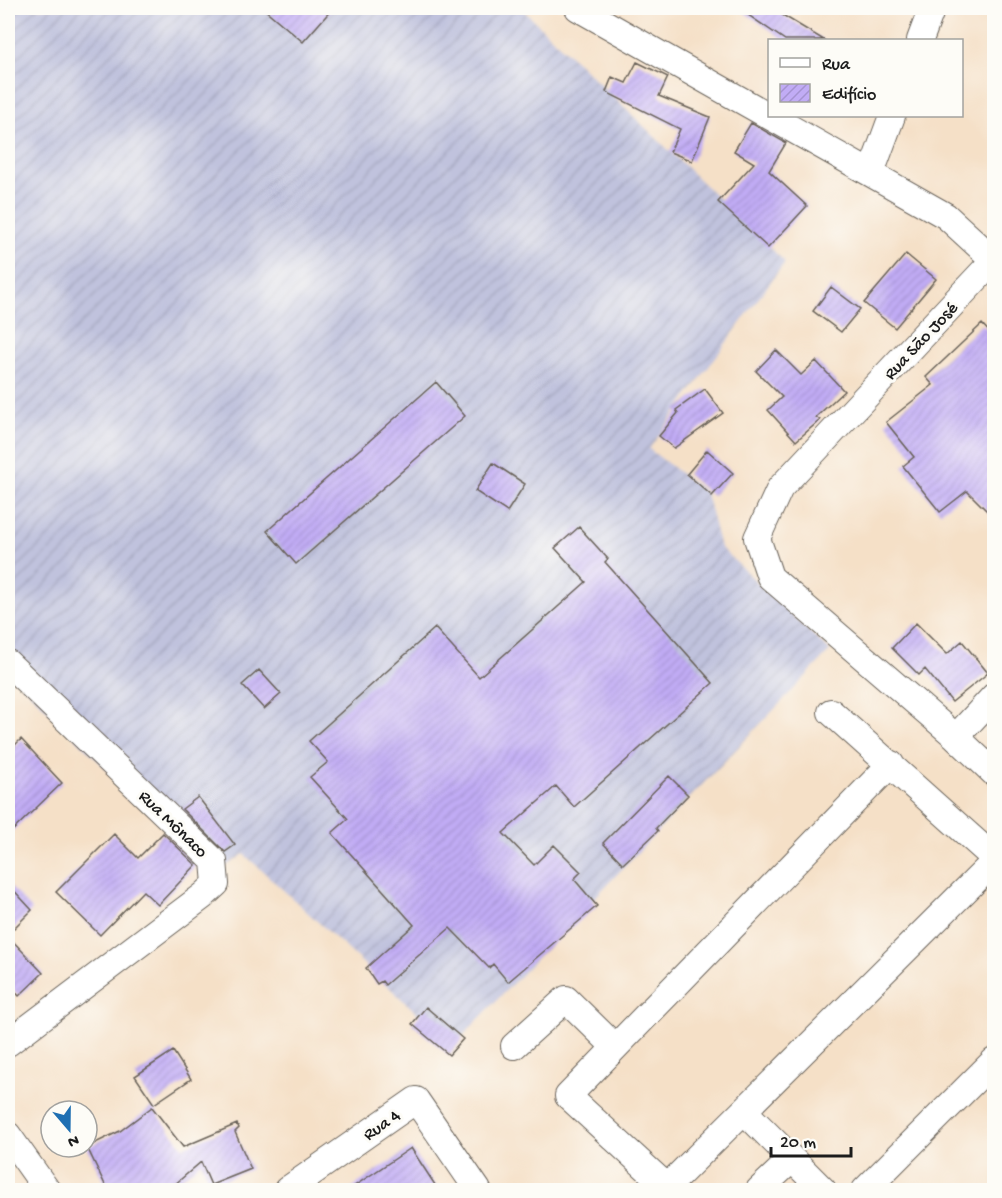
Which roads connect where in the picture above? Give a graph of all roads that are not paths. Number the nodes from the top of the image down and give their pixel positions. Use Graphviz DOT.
graph roads {
  1 [pos="578,8"];
  2 [pos="932,8"];
  3 [pos="920,39"];
  4 [pos="768,115"];
  5 [pos="772,117"];
  6 [pos="892,117"];
  7 [pos="871,173"];
  8 [pos="994,260"];
  9 [pos="8,663"];
  10 [pos="994,696"];
  11 [pos="831,712"];
  12 [pos="956,737"];
  13 [pos="891,764"];
  14 [pos="994,773"];
  15 [pos="994,860"];
  16 [pos="8,1043"];
  17 [pos="514,1046"];
  18 [pos="615,1047"];
  19 [pos="994,1060"];
  20 [pos="744,1111"];
  21 [pos="8,1135"];
  22 [pos="792,1159"];
  23 [pos="816,1188"];
  24 [pos="47,1191"];
  25 [pos="287,1191"];
  26 [pos="478,1191"];
  27 [pos="759,1191"];
  28 [pos="865,1191"];
  1 -- 4 [label="street, Rua São José"];
  2 -- 3 [label="street"];
  5 -- 7 [label="street, Rua São José"];
  6 -- 7 [label="street"];
  7 -- 8 [label="street, Rua São José"];
  8 -- 12 [label="street, Rua São José"];
  9 -- 16 [label="street, Rua Mônaco"];
  10 -- 12 [label="street"];
  11 -- 13 [label="street"];
  12 -- 14 [label="street, Rua São José"];
  13 -- 15 [label="street"];
  13 -- 18 [label="street"];
  15 -- 20 [label="street"];
  17 -- 18 [label="street"];
  18 -- 20 [label="street"];
  19 -- 28 [label="street"];
  20 -- 22 [label="street"];
  21 -- 24 [label="street"];
  22 -- 23 [label="street"];
  22 -- 27 [label="street"];
  25 -- 26 [label="street, Rua 4"];
}
